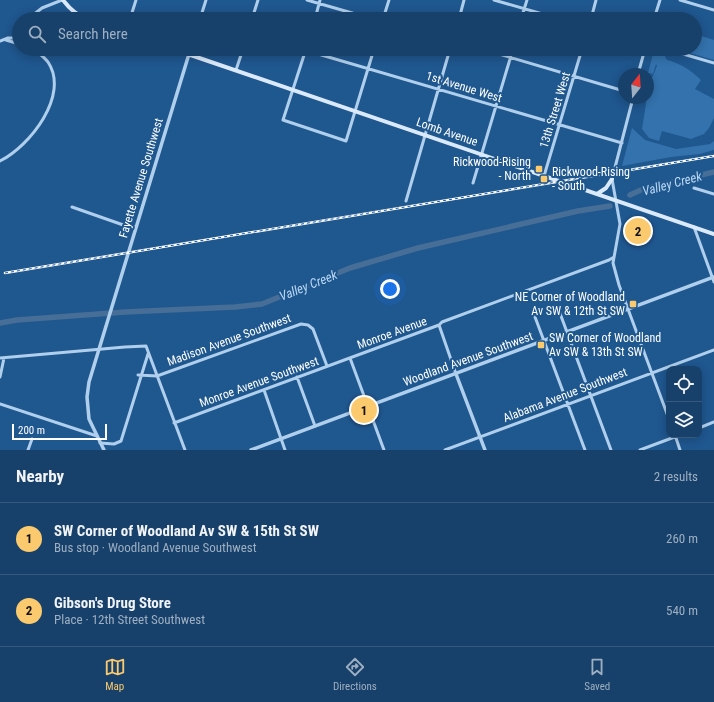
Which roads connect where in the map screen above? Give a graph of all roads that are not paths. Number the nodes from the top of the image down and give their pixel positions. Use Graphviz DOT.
graph roads {
  1 [pos="62,0"];
  2 [pos="136,0"];
  3 [pos="206,0"];
  4 [pos="258,0"];
  5 [pos="307,0"];
  6 [pos="389,0"];
  7 [pos="464,0"];
  8 [pos="494,0"];
  9 [pos="527,0"];
  10 [pos="596,0"];
  11 [pos="660,0"];
  12 [pos="680,0"];
  13 [pos="320,2"];
  14 [pos="524,9"];
  15 [pos="714,10"];
  16 [pos="38,12"];
  17 [pos="74,12"];
  18 [pos="132,12"];
  19 [pos="202,12"];
  20 [pos="254,12"];
  21 [pos="317,12"];
  22 [pos="351,12"];
  23 [pos="386,12"];
  24 [pos="461,12"];
  25 [pos="523,12"];
  26 [pos="535,12"];
  27 [pos="593,12"];
  28 [pos="656,12"];
  29 [pos="12,38"];
  30 [pos="4,40"];
  31 [pos="0,41"];
  32 [pos="12,41"];
  33 [pos="42,56"];
  34 [pos="188,56"];
  35 [pos="195,56"];
  36 [pos="241,56"];
  37 [pos="302,56"];
  38 [pos="328,56"];
  39 [pos="372,56"];
  40 [pos="448,56"];
  41 [pos="506,56"];
  42 [pos="580,56"];
  43 [pos="643,56"];
  44 [pos="690,56"];
  45 [pos="510,57"];
  46 [pos="714,63"];
  47 [pos="368,68"];
  48 [pos="640,68"];
  49 [pos="236,70"];
  50 [pos="574,76"];
  51 [pos="438,89"];
  52 [pos="618,89"];
  53 [pos="293,90"];
  54 [pos="632,104"];
  55 [pos="496,106"];
  56 [pos="356,111"];
  57 [pos="559,125"];
  58 [pos="425,135"];
  59 [pos="622,143"];
  60 [pos="482,154"];
  61 [pos="0,161"];
  62 [pos="544,176"];
  63 [pos="612,179"];
  64 [pos="473,183"];
  65 [pos="694,188"];
  66 [pos="597,194"];
  67 [pos="714,194"];
  68 [pos="615,200"];
  69 [pos="406,201"];
  70 [pos="72,207"];
  71 [pos="136,227"];
  72 [pos="694,227"];
  73 [pos="714,234"];
  74 [pos="614,257"];
  75 [pos="714,279"];
  76 [pos="558,308"];
  77 [pos="628,309"];
  78 [pos="535,317"];
  79 [pos="439,325"];
  80 [pos="567,332"];
  81 [pos="544,341"];
  82 [pos="99,349"];
  83 [pos="714,350"];
  84 [pos="148,354"];
  85 [pos="2,358"];
  86 [pos="350,358"];
  87 [pos="327,366"];
  88 [pos="652,373"];
  89 [pos="456,374"];
  90 [pos="138,375"];
  91 [pos="142,376"];
  92 [pos="157,376"];
  93 [pos="0,377"];
  94 [pos="297,377"];
  95 [pos="264,390"];
  96 [pos="591,395"];
  97 [pos="0,404"];
  98 [pos="567,404"];
  99 [pos="368,406"];
  100 [pos="666,411"];
  101 [pos="714,422"];
  102 [pos="174,423"];
  103 [pos="315,426"];
  104 [pos="702,427"];
  105 [pos="97,436"];
  106 [pos="480,437"];
  107 [pos="670,438"];
  108 [pos="676,438"];
  109 [pos="32,439"];
  110 [pos="281,439"];
  111 [pos="100,443"];
  112 [pos="28,450"];
  113 [pos="104,450"];
  114 [pos="185,450"];
  115 [pos="251,450"];
  116 [pos="285,450"];
  117 [pos="384,450"];
  118 [pos="445,450"];
  119 [pos="485,450"];
  120 [pos="585,450"];
  121 [pos="611,450"];
  122 [pos="640,450"];
  123 [pos="680,450"];
  1 -- 16 [label="street"];
  1 -- 17 [label="main road"];
  2 -- 18 [label="street"];
  3 -- 19 [label="street"];
  4 -- 20 [label="street"];
  5 -- 13 [label="street"];
  6 -- 23 [label="street"];
  7 -- 24 [label="street"];
  8 -- 14 [label="street"];
  9 -- 14 [label="street"];
  10 -- 27 [label="street"];
  11 -- 28 [label="street"];
  12 -- 15 [label="street"];
  13 -- 21 [label="street"];
  13 -- 22 [label="street"];
  14 -- 25 [label="street"];
  14 -- 26 [label="street"];
  29 -- 30 [label="street"];
  30 -- 31 [label="street"];
  30 -- 32 [label="street"];
  33 -- 61 [label="street"];
  34 -- 71 [label="street, Fayette Avenue Southwest"];
  35 -- 49 [label="main road, Lomb Avenue"];
  36 -- 49 [label="street"];
  37 -- 53 [label="street"];
  38 -- 47 [label="street, 1st Avenue West"];
  39 -- 47 [label="street"];
  40 -- 51 [label="street"];
  41 -- 45 [label="street"];
  42 -- 50 [label="street, 13th Street West"];
  43 -- 48 [label="street"];
  44 -- 46 [label="street"];
  45 -- 50 [label="street"];
  45 -- 55 [label="street"];
  47 -- 51 [label="street, 1st Avenue West"];
  47 -- 56 [label="street"];
  49 -- 53 [label="main road, Lomb Avenue"];
  50 -- 52 [label="street"];
  50 -- 57 [label="street, 13th Street West"];
  51 -- 55 [label="street, 1st Avenue West"];
  51 -- 58 [label="street"];
  53 -- 56 [label="main road, Lomb Avenue"];
  53 -- 56 [label="street"];
  54 -- 59 [label="street"];
  55 -- 57 [label="street, 1st Avenue West"];
  55 -- 60 [label="street"];
  56 -- 58 [label="main road, Lomb Avenue"];
  57 -- 59 [label="street, 1st Avenue West"];
  57 -- 62 [label="street, 13th Street West"];
  58 -- 60 [label="main road, Lomb Avenue"];
  58 -- 69 [label="street"];
  59 -- 63 [label="street"];
  60 -- 62 [label="main road, Lomb Avenue"];
  60 -- 64 [label="street"];
  62 -- 66 [label="main road, Lomb Avenue"];
  63 -- 66 [label="main road"];
  63 -- 68 [label="street"];
  65 -- 67 [label="street"];
  66 -- 68 [label="main road, Lomb Avenue"];
  68 -- 72 [label="main road, Lomb Avenue"];
  68 -- 74 [label="street"];
  70 -- 71 [label="street"];
  71 -- 82 [label="street, Fayette Avenue Southwest"];
  72 -- 73 [label="main road, Lomb Avenue"];
  72 -- 75 [label="street"];
  74 -- 77 [label="street"];
  74 -- 79 [label="street"];
  75 -- 77 [label="street, Woodland Avenue Southwest"];
  76 -- 80 [label="street"];
  77 -- 80 [label="street, Woodland Avenue Southwest"];
  77 -- 88 [label="street"];
  78 -- 81 [label="street"];
  79 -- 86 [label="street, Monroe Avenue"];
  79 -- 89 [label="street"];
  80 -- 81 [label="street, Woodland Avenue Southwest"];
  80 -- 96 [label="street"];
  81 -- 89 [label="street, Woodland Avenue Southwest"];
  81 -- 98 [label="street"];
  82 -- 84 [label="street, Madison Avenue Southwest"];
  82 -- 85 [label="street, Madison Avenue Southwest"];
  82 -- 105 [label="street, Fayette Avenue Southwest"];
  83 -- 88 [label="street, Alabama Avenue Southwest"];
  84 -- 91 [label="street"];
  84 -- 92 [label="street"];
  85 -- 93 [label="street"];
  86 -- 87 [label="street, Monroe Avenue Southwest"];
  86 -- 99 [label="street"];
  87 -- 92 [label="street, Madison Avenue Southwest"];
  87 -- 94 [label="street, Monroe Avenue Southwest"];
  88 -- 96 [label="street, Alabama Avenue Southwest"];
  88 -- 100 [label="street"];
  89 -- 99 [label="street, Woodland Avenue Southwest"];
  89 -- 106 [label="street"];
  90 -- 91 [label="street"];
  91 -- 92 [label="street"];
  91 -- 111 [label="street"];
  92 -- 102 [label="street"];
  94 -- 95 [label="street, Monroe Avenue Southwest"];
  94 -- 103 [label="street"];
  95 -- 102 [label="street, Monroe Avenue Southwest"];
  95 -- 110 [label="street"];
  96 -- 98 [label="street, Alabama Avenue Southwest"];
  96 -- 121 [label="street"];
  97 -- 105 [label="street"];
  98 -- 106 [label="street, Alabama Avenue Southwest"];
  98 -- 120 [label="street"];
  99 -- 103 [label="street, Woodland Avenue Southwest"];
  99 -- 117 [label="street"];
  101 -- 104 [label="street"];
  102 -- 114 [label="street"];
  103 -- 110 [label="street, Woodland Avenue Southwest"];
  105 -- 111 [label="street, Fayette Avenue Southwest"];
  106 -- 118 [label="street, Alabama Avenue Southwest"];
  106 -- 119 [label="street"];
  107 -- 122 [label="street"];
  108 -- 123 [label="street"];
  109 -- 112 [label="street"];
  110 -- 115 [label="street, Woodland Avenue Southwest"];
  110 -- 116 [label="street"];
  111 -- 113 [label="street, Fayette Avenue Southwest"];
}
